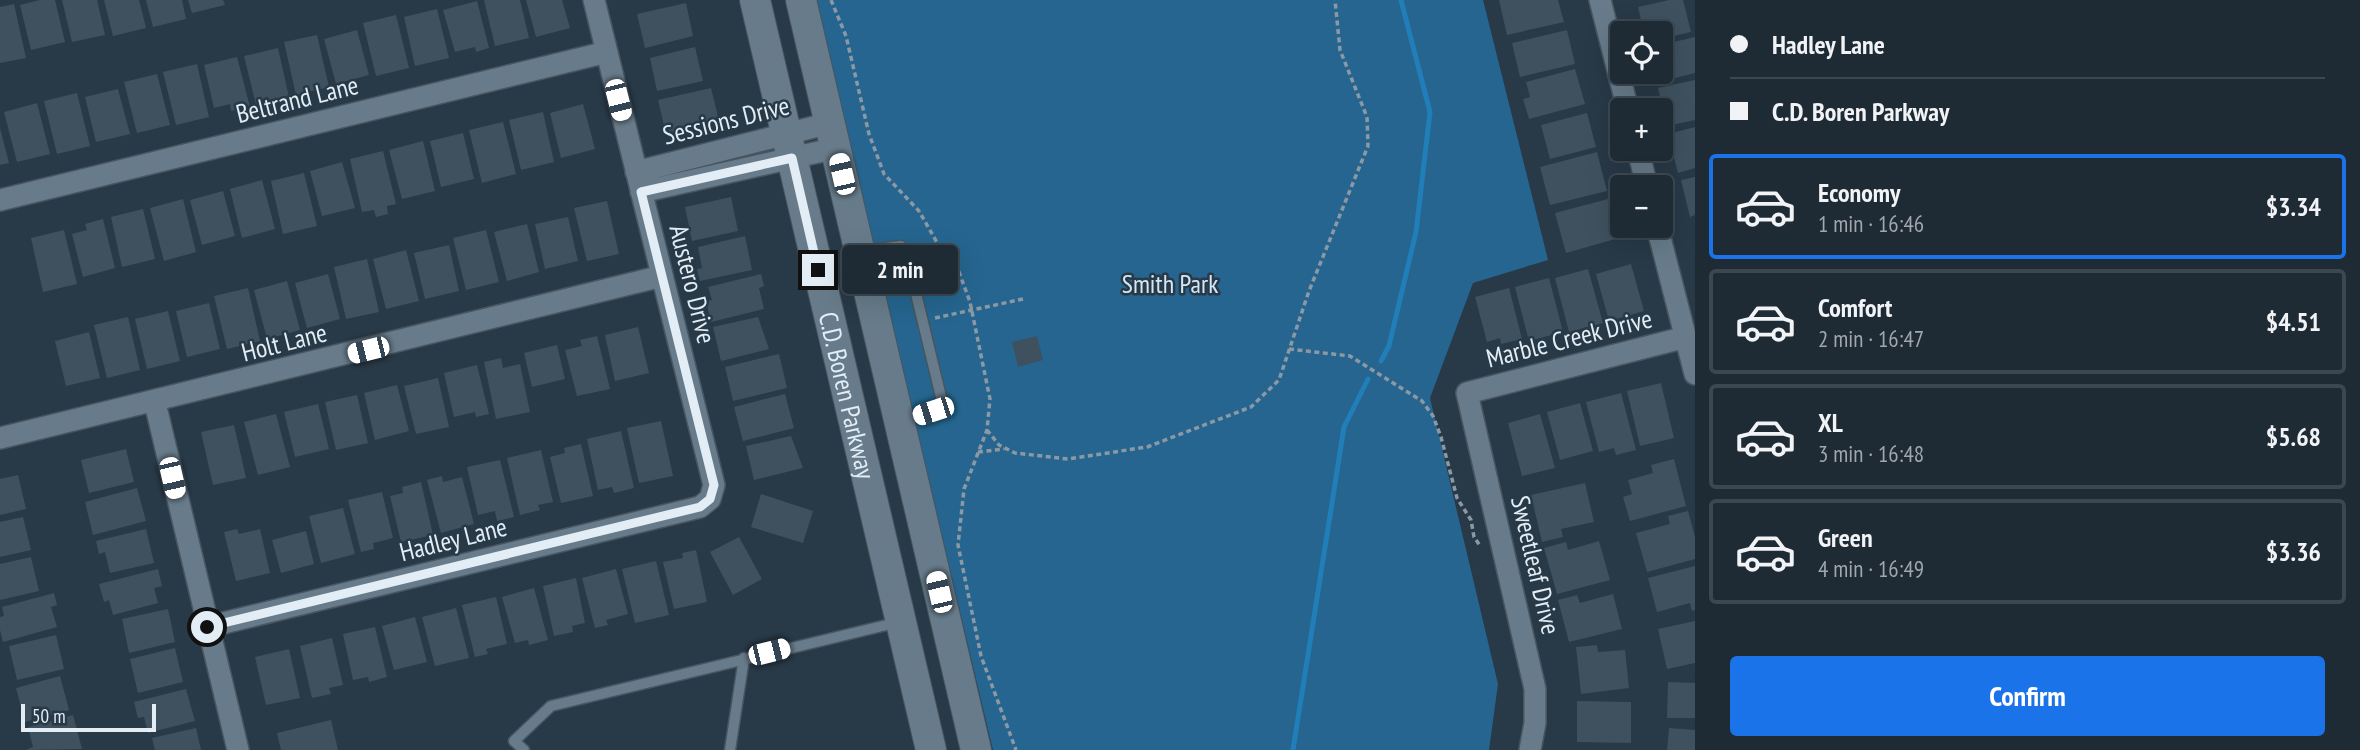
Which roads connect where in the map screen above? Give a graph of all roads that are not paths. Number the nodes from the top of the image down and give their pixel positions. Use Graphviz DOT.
graph roads {
  1 [pos="594,0"];
  2 [pos="755,0"];
  3 [pos="801,0"];
  4 [pos="1600,0"];
  5 [pos="607,51"];
  6 [pos="1625,98"];
  7 [pos="833,136"];
  8 [pos="789,146"];
  9 [pos="639,182"];
  10 [pos="0,200"];
  11 [pos="1660,238"];
  12 [pos="860,251"];
  13 [pos="662,276"];
  14 [pos="1686,337"];
  15 [pos="1695,374"];
  16 [pos="1467,393"];
  17 [pos="155,403"];
  18 [pos="900,422"];
  19 [pos="0,438"];
  20 [pos="710,499"];
  21 [pos="945,617"];
  22 [pos="900,622"];
  23 [pos="207,627"];
  24 [pos="744,658"];
  25 [pos="514,741"];
  26 [pos="238,750"];
  27 [pos="503,750"];
  28 [pos="524,750"];
  29 [pos="730,750"];
  30 [pos="931,750"];
  31 [pos="976,750"];
  32 [pos="1530,750"];
  1 -- 5 [label="street, Austero Drive"];
  2 -- 8 [label="street, C.D. Boren Parkway"];
  3 -- 7 [label="street, C.D. Boren Parkway"];
  4 -- 6 [label="street"];
  5 -- 9 [label="street, Austero Drive"];
  5 -- 10 [label="street, Beltrand Lane"];
  7 -- 8 [label="street, Sessions Drive"];
  7 -- 12 [label="street, C.D. Boren Parkway"];
  8 -- 9 [label="street, Sessions Drive"];
  8 -- 22 [label="street, C.D. Boren Parkway"];
  9 -- 13 [label="street, Austero Drive"];
  11 -- 14 [label="street"];
  12 -- 18 [label="street, C.D. Boren Parkway"];
  12 -- 18 [label="lane"];
  13 -- 17 [label="street, Holt Lane"];
  13 -- 20 [label="street, Austero Drive"];
  14 -- 15 [label="street"];
  14 -- 16 [label="street, Marble Creek Drive"];
  16 -- 32 [label="street, Sweetleaf Drive"];
  17 -- 19 [label="street, Holt Lane"];
  17 -- 23 [label="street"];
  18 -- 21 [label="street, C.D. Boren Parkway"];
  20 -- 23 [label="street, Hadley Lane"];
  21 -- 22 [label="street"];
  21 -- 31 [label="street, C.D. Boren Parkway"];
  22 -- 24 [label="lane"];
  22 -- 30 [label="street, C.D. Boren Parkway"];
  23 -- 26 [label="street"];
  24 -- 25 [label="lane"];
  24 -- 29 [label="lane"];
  25 -- 27 [label="lane"];
  25 -- 28 [label="lane"];
}
